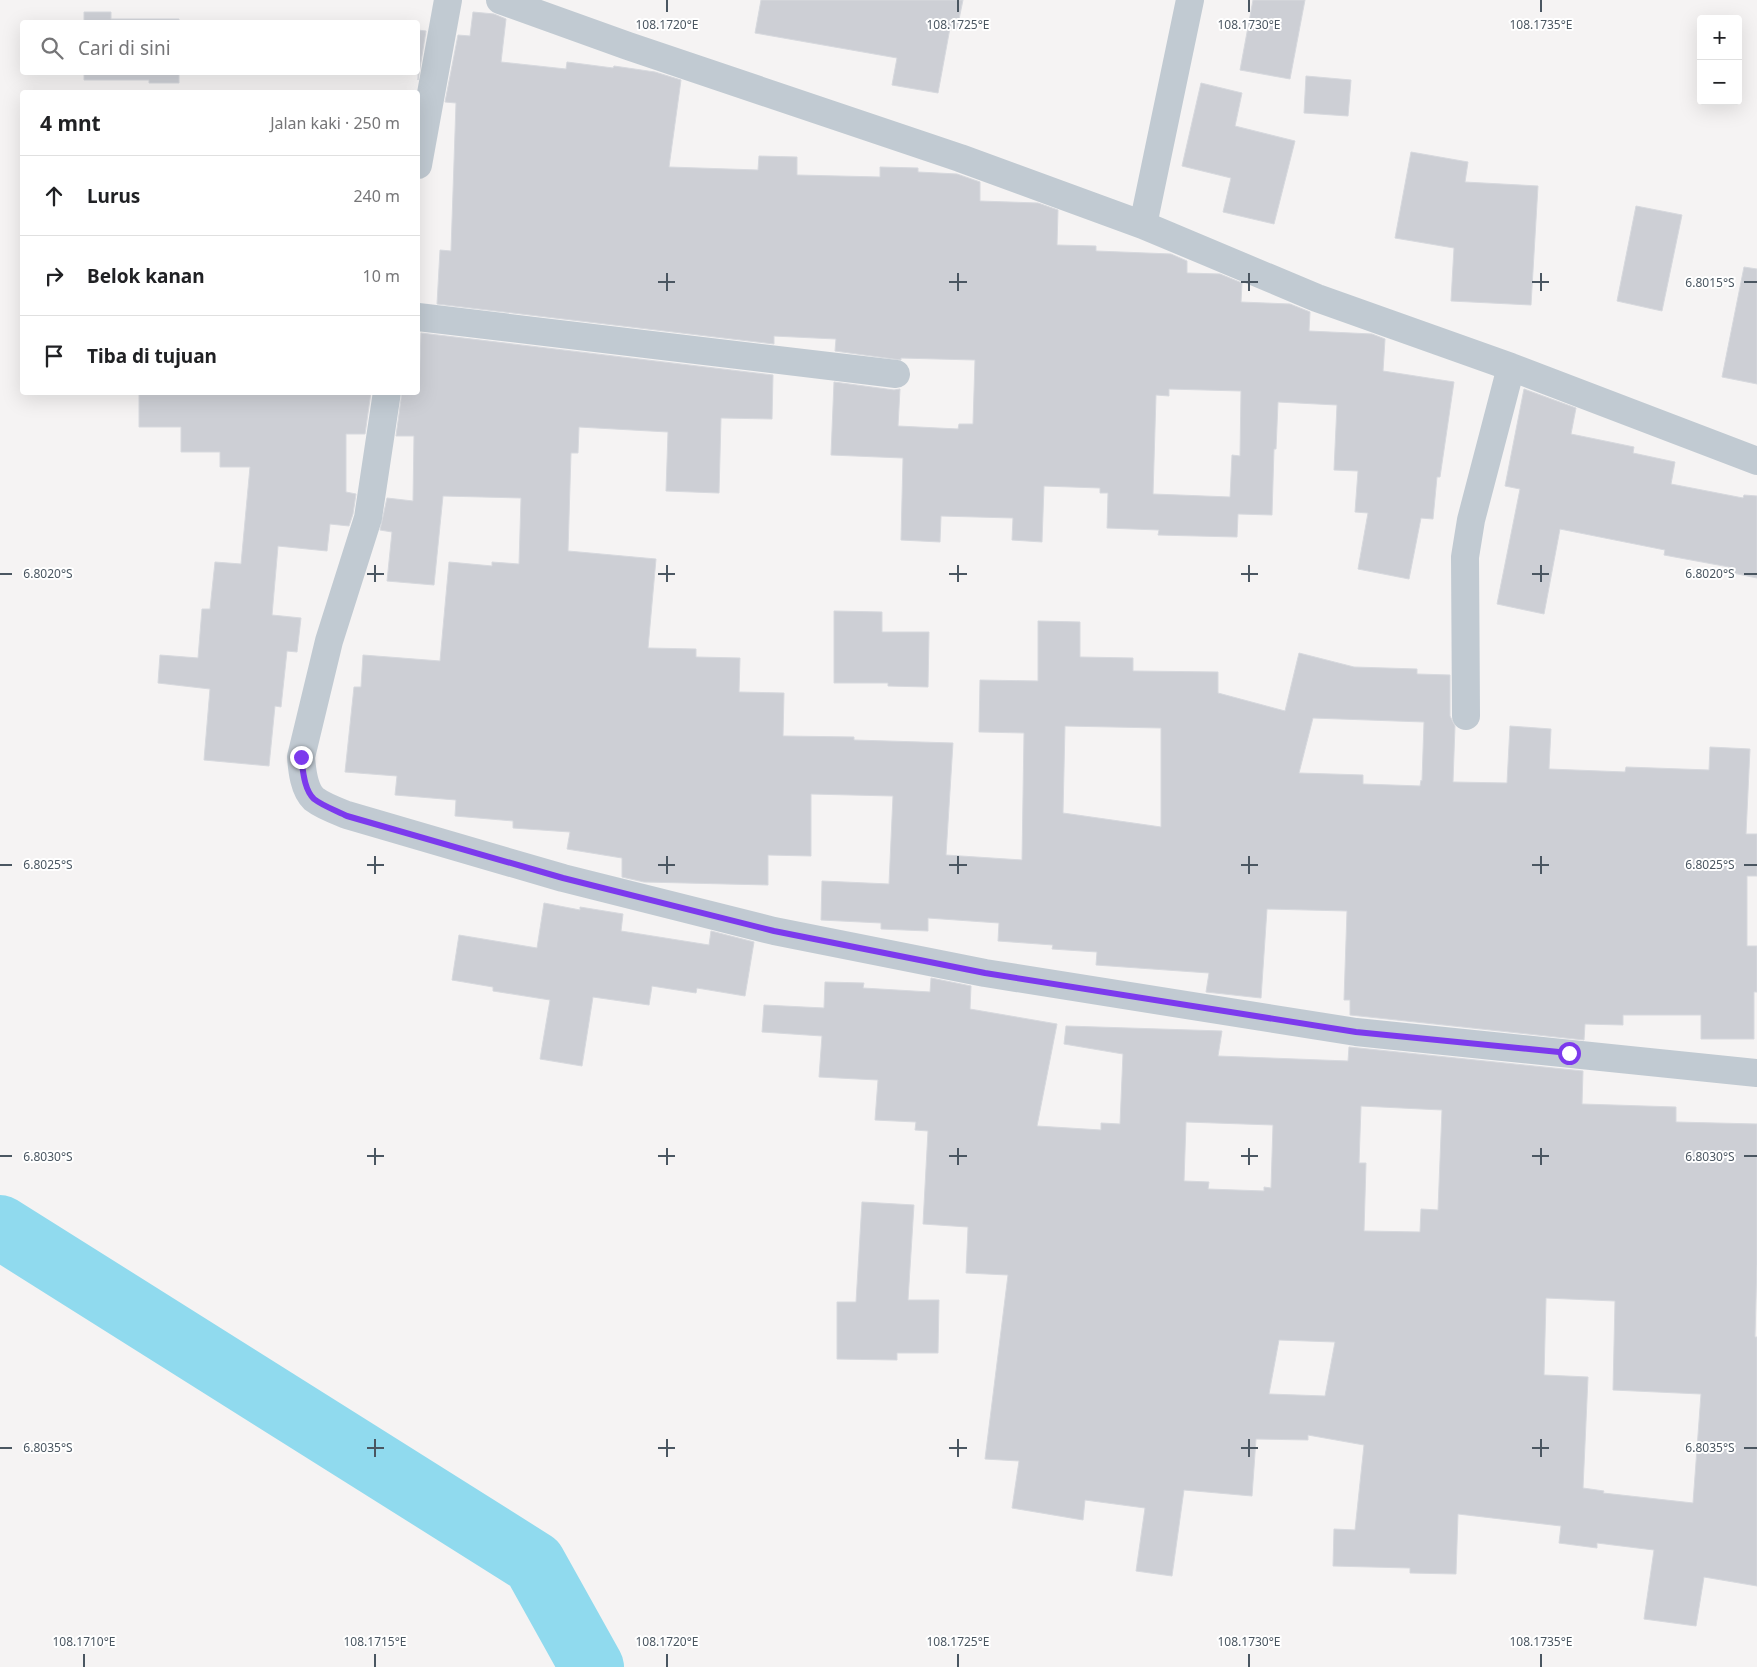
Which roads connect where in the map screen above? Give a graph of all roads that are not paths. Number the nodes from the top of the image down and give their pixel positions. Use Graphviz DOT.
graph roads {
  1 [pos="448,0"];
  2 [pos="500,0"];
  3 [pos="1190,0"];
  4 [pos="420,154"];
  5 [pos="1143,225"];
  6 [pos="420,317"];
  7 [pos="1511,367"];
  8 [pos="896,374"];
  9 [pos="387,395"];
  10 [pos="1757,461"];
  11 [pos="1466,716"];
  12 [pos="1757,1073"];
  1 -- 4 [label="street"];
  2 -- 5 [label="street"];
  3 -- 5 [label="street"];
  5 -- 7 [label="street"];
  6 -- 8 [label="street"];
  7 -- 10 [label="street"];
  7 -- 11 [label="street"];
  9 -- 12 [label="street"];
}
